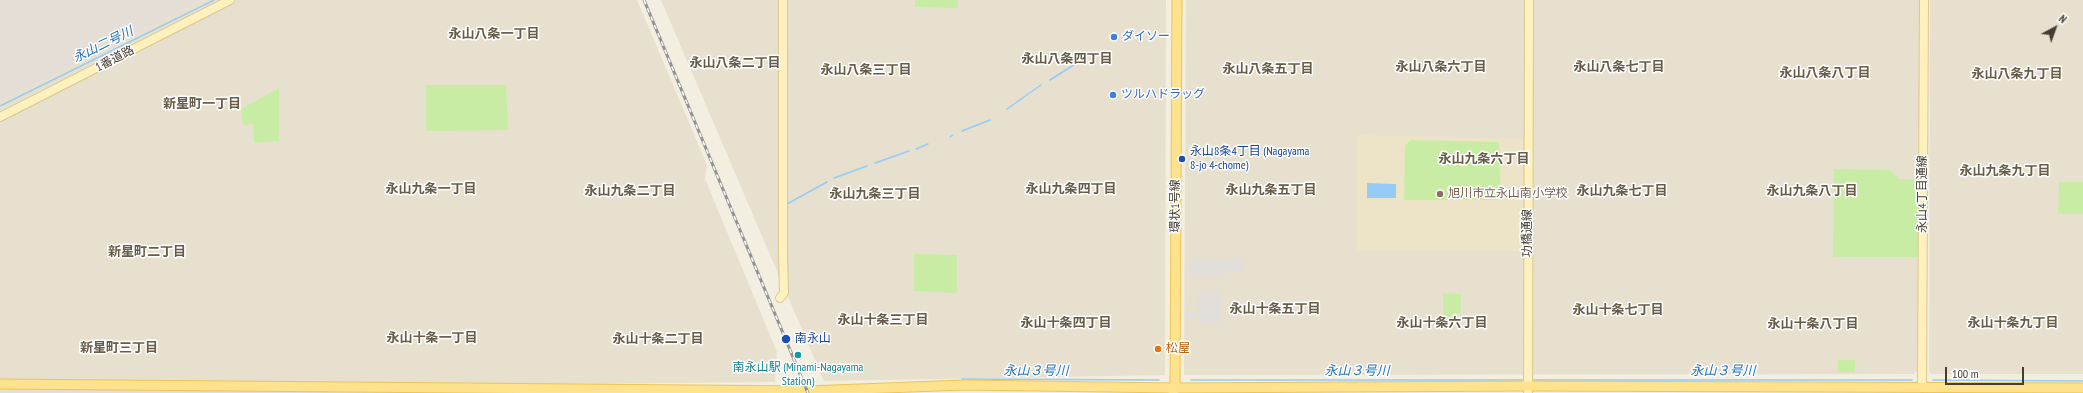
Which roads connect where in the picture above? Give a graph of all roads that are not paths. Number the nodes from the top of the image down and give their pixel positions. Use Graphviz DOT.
graph roads {
  1 [pos="230,0"];
  2 [pos="783,0"];
  3 [pos="1177,0"];
  4 [pos="1529,0"];
  5 [pos="1924,0"];
  6 [pos="0,117"];
  7 [pos="780,298"];
  8 [pos="0,384"];
  9 [pos="1922,388"];
  10 [pos="2083,388"];
  11 [pos="1528,390"];
  12 [pos="1175,391"];
  1 -- 6 [label="street, 1番道路"];
  2 -- 7 [label="street"];
  3 -- 12 [label="main road, 環状1号線"];
  4 -- 11 [label="street, 功橋通線"];
  5 -- 9 [label="street, 永山4丁目通線"];
  8 -- 12 [label="main road"];
  9 -- 10 [label="main road"];
  9 -- 11 [label="main road"];
  11 -- 12 [label="main road"];
}
